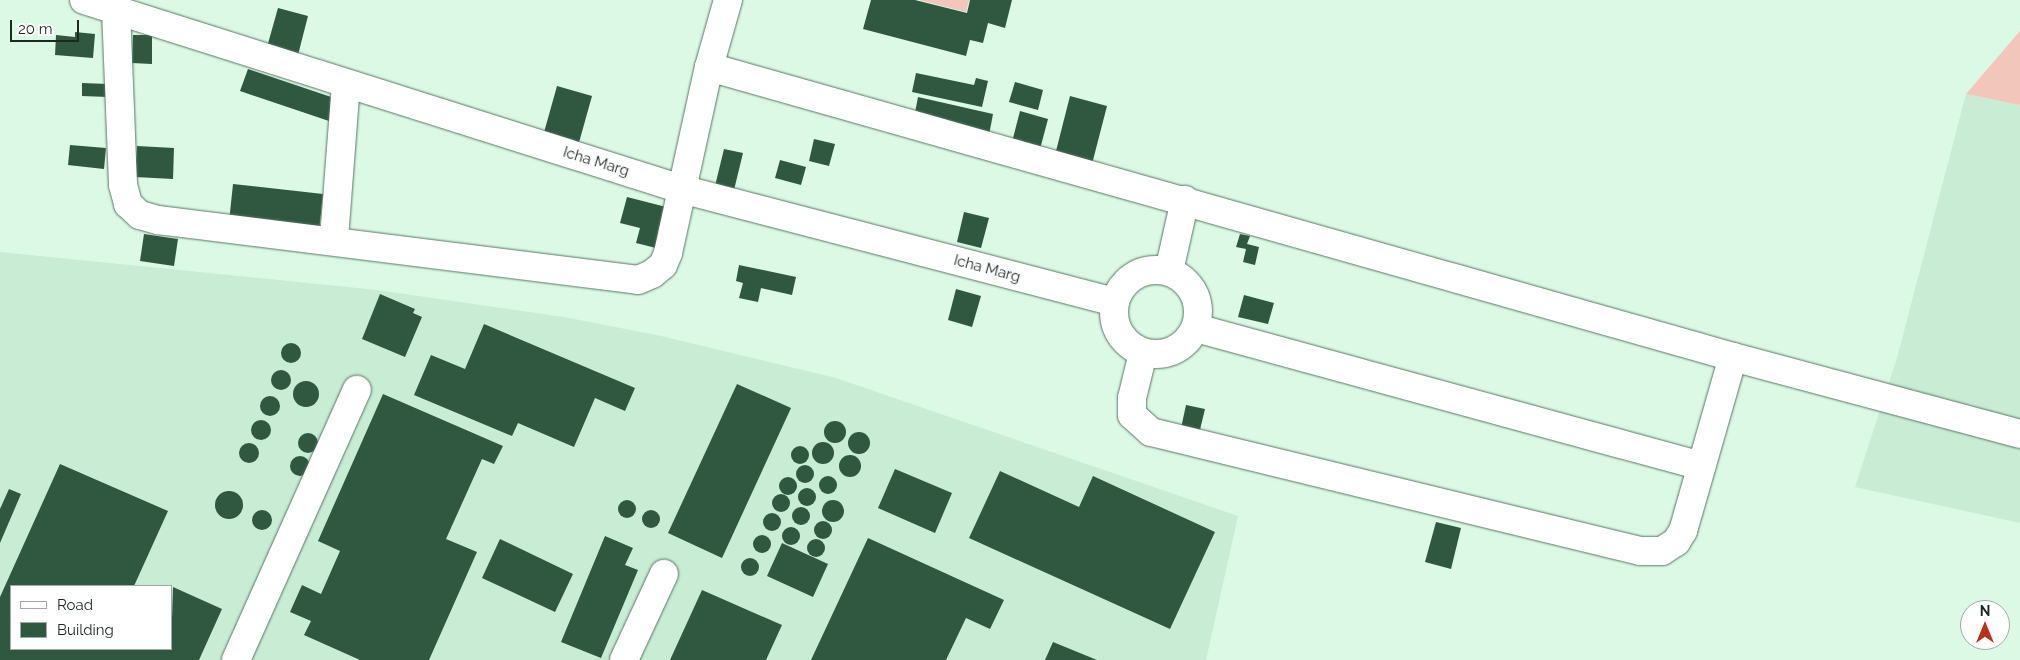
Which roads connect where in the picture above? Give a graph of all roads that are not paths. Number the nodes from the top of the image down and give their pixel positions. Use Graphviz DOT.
graph roads {
  1 [pos="84,0"];
  2 [pos="728,0"];
  3 [pos="116,10"];
  4 [pos="709,67"];
  5 [pos="346,83"];
  6 [pos="681,189"];
  7 [pos="1185,200"];
  8 [pos="334,239"];
  9 [pos="1169,271"];
  10 [pos="1115,302"];
  11 [pos="1196,328"];
  12 [pos="1143,353"];
  13 [pos="1733,357"];
  14 [pos="357,390"];
  15 [pos="2020,434"];
  16 [pos="1701,466"];
  17 [pos="664,574"];
  18 [pos="236,660"];
  19 [pos="624,660"];
  1 -- 3 [label="street, Icha Marg"];
  2 -- 4 [label="street"];
  3 -- 5 [label="street, Icha Marg"];
  3 -- 8 [label="street"];
  4 -- 6 [label="street"];
  4 -- 7 [label="street"];
  5 -- 6 [label="street, Icha Marg"];
  5 -- 8 [label="street"];
  6 -- 8 [label="street"];
  6 -- 10 [label="street, Icha Marg"];
  7 -- 9 [label="street"];
  7 -- 13 [label="street"];
  9 -- 10 [label="street"];
  9 -- 11 [label="street"];
  10 -- 12 [label="street"];
  11 -- 12 [label="street"];
  11 -- 16 [label="street"];
  12 -- 16 [label="street"];
  13 -- 15 [label="street"];
  13 -- 16 [label="street"];
  14 -- 18 [label="street"];
  17 -- 19 [label="street"];
}
